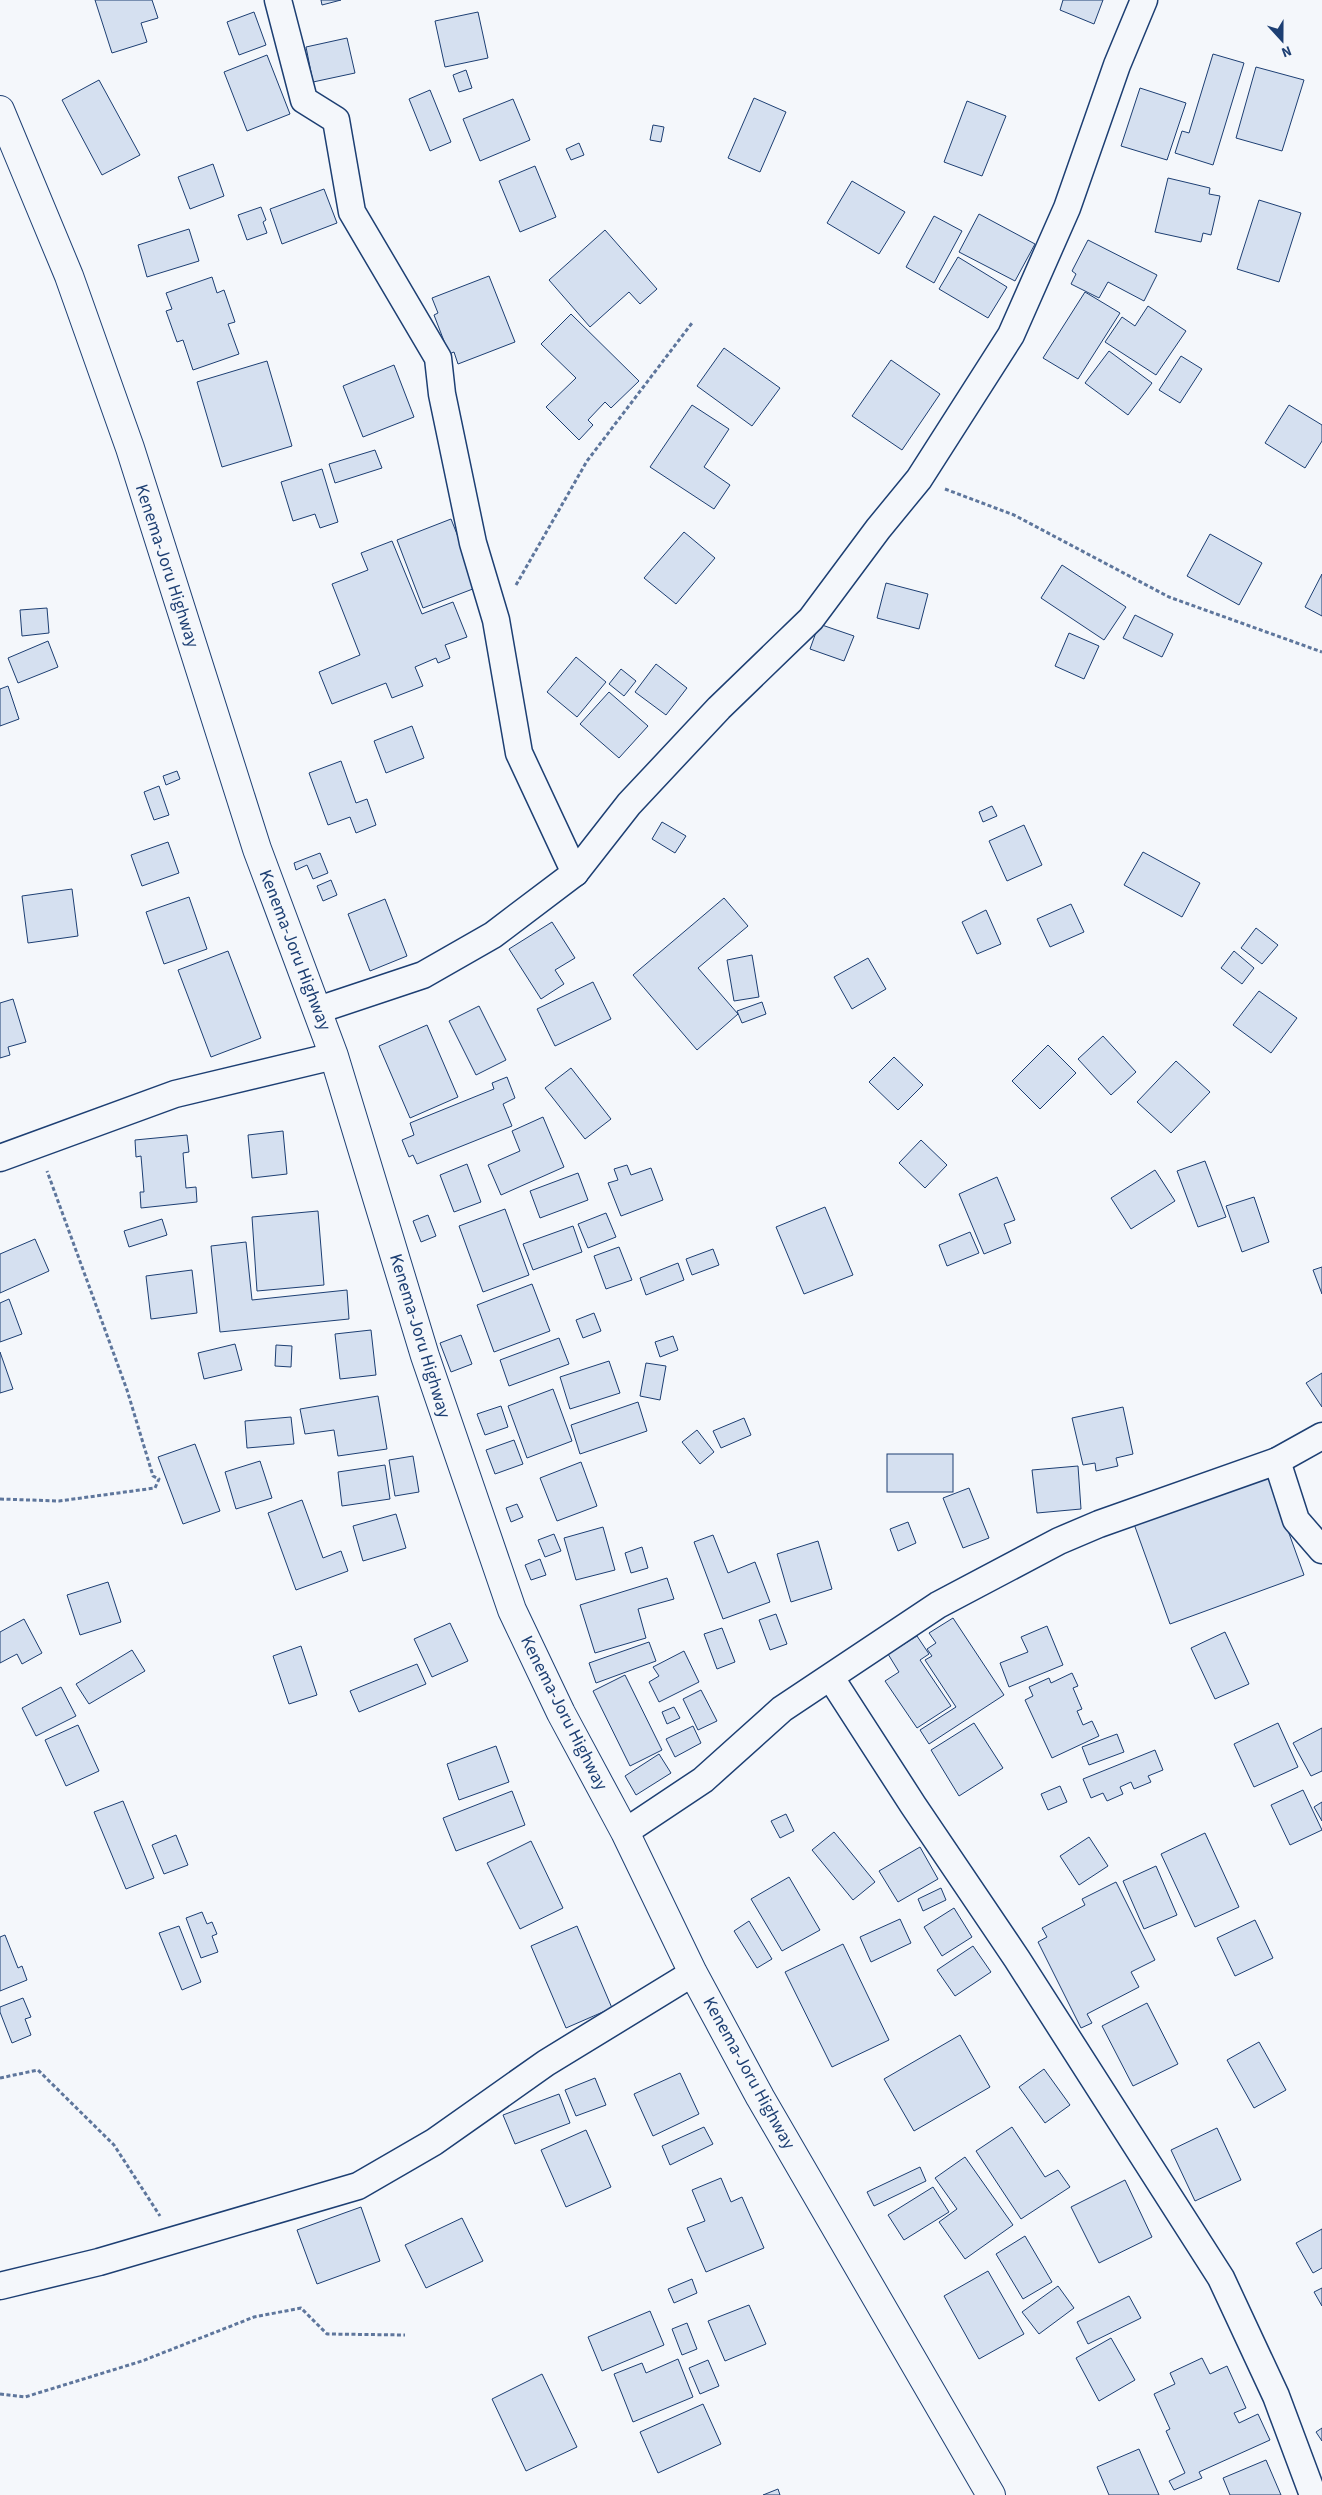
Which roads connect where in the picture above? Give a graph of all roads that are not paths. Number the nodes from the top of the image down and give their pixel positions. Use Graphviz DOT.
graph roads {
  1 [pos="278,0"];
  2 [pos="1144,0"];
  3 [pos="0,110"];
  4 [pos="575,874"];
  5 [pos="318,1010"];
  6 [pos="334,1056"];
  7 [pos="0,1158"];
  8 [pos="1322,1436"];
  9 [pos="1277,1461"];
  10 [pos="1322,1550"];
  11 [pos="831,1678"];
  12 [pos="625,1832"];
  13 [pos="693,1973"];
  14 [pos="0,2286"];
  15 [pos="991,2495"];
  16 [pos="1313,2495"];
  1 -- 4 [label="street"];
  2 -- 4 [label="street"];
  3 -- 5 [label="highway, Kenema-Joru Highway"];
  4 -- 5 [label="street"];
  5 -- 6 [label="highway, Kenema-Joru Highway"];
  6 -- 7 [label="street"];
  6 -- 12 [label="highway, Kenema-Joru Highway"];
  8 -- 9 [label="street"];
  9 -- 10 [label="street"];
  9 -- 11 [label="street"];
  11 -- 12 [label="street"];
  11 -- 16 [label="street"];
  12 -- 13 [label="highway, Kenema-Joru Highway"];
  13 -- 14 [label="street"];
  13 -- 15 [label="highway, Kenema-Joru Highway"];
}
